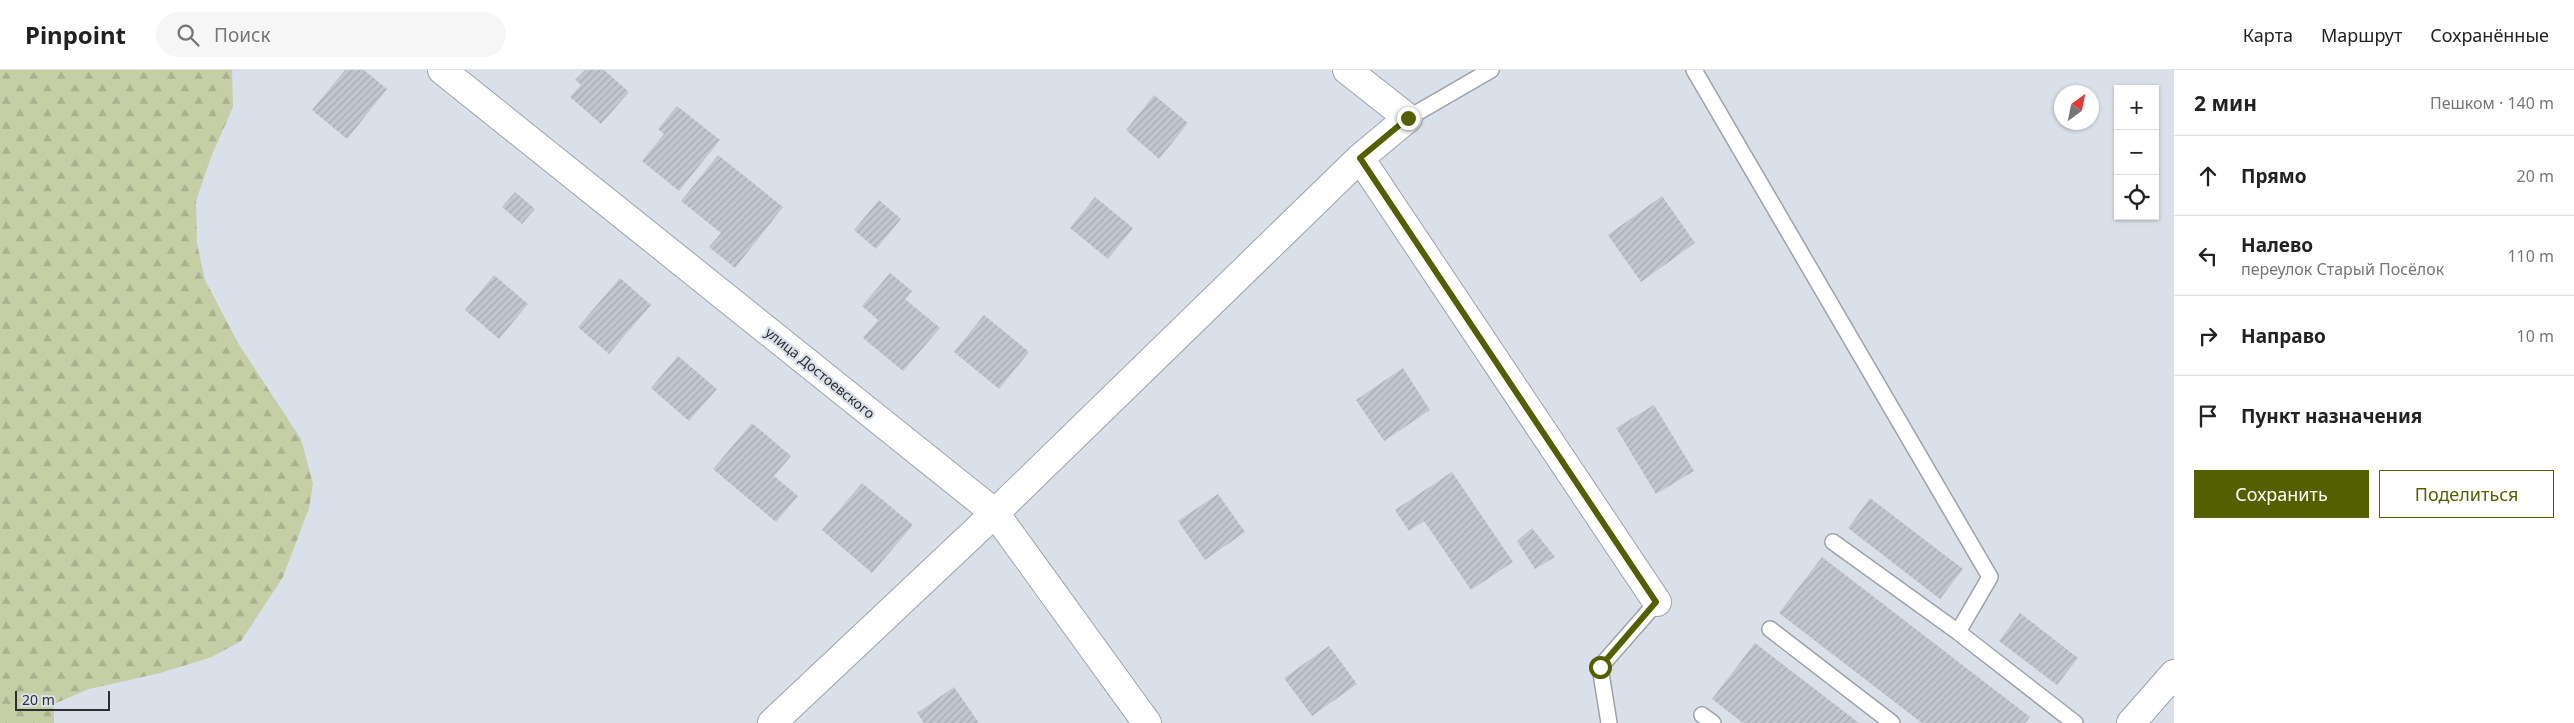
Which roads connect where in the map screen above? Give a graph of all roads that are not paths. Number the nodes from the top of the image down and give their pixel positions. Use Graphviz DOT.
graph roads {
  1 [pos="442,70"];
  2 [pos="1347,70"];
  3 [pos="1491,70"];
  4 [pos="1694,70"];
  5 [pos="1408,118"];
  6 [pos="1360,158"];
  7 [pos="995,513"];
  8 [pos="1833,542"];
  9 [pos="1656,602"];
  10 [pos="1770,630"];
  11 [pos="1958,632"];
  12 [pos="2174,674"];
  13 [pos="772,723"];
  14 [pos="1148,723"];
  15 [pos="1609,723"];
  16 [pos="1892,723"];
  17 [pos="2075,723"];
  18 [pos="2131,723"];
  1 -- 7 [label="street, улица Достоевского"];
  2 -- 5 [label="street"];
  3 -- 5 [label="lane"];
  4 -- 11 [label="lane"];
  5 -- 6 [label="street"];
  6 -- 7 [label="street"];
  6 -- 9 [label="street"];
  7 -- 13 [label="street"];
  7 -- 14 [label="street, улица Достоевского"];
  8 -- 11 [label="lane"];
  9 -- 15 [label="lane"];
  10 -- 16 [label="lane"];
  11 -- 17 [label="lane"];
  12 -- 18 [label="street"];
}
